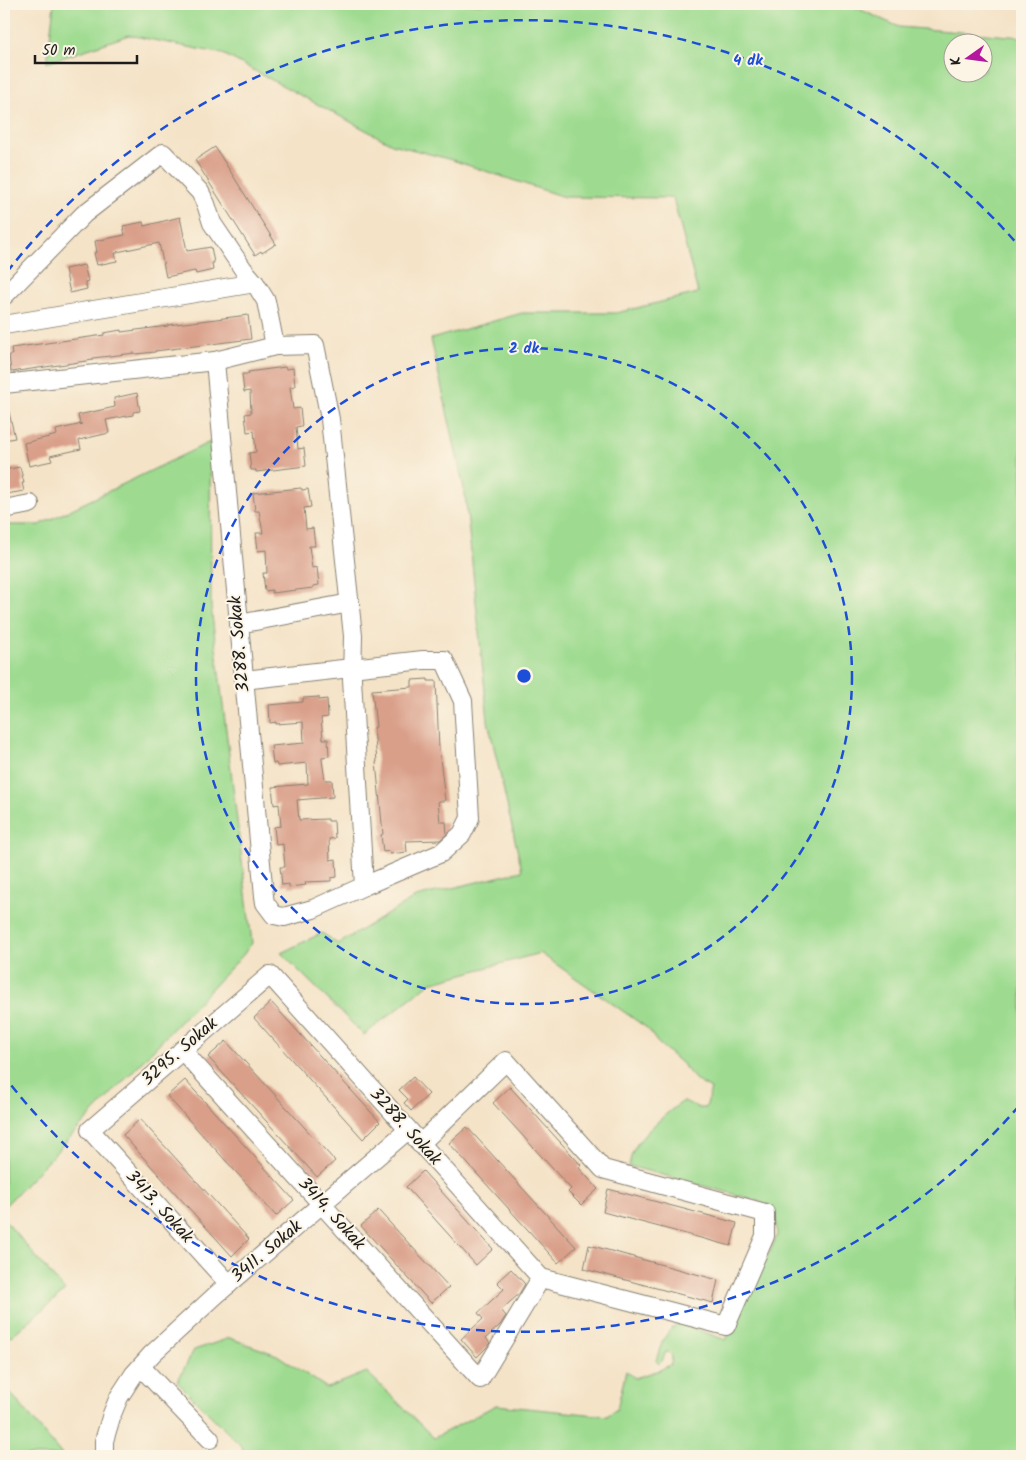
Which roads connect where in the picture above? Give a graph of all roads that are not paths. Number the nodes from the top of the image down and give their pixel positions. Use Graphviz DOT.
graph roads {
  1 [pos="255,283"];
  2 [pos="4,296"];
  3 [pos="4,325"];
  4 [pos="275,346"];
  5 [pos="215,360"];
  6 [pos="4,384"];
  7 [pos="30,504"];
  8 [pos="4,509"];
  9 [pos="350,603"];
  10 [pos="238,624"];
  11 [pos="352,668"];
  12 [pos="244,680"];
  13 [pos="364,886"];
  14 [pos="270,975"];
  15 [pos="182,1050"];
  16 [pos="90,1130"];
  17 [pos="408,1130"];
  18 [pos="420,1144"];
  19 [pos="322,1204"];
  20 [pos="541,1278"];
  21 [pos="222,1290"];
  22 [pos="140,1367"];
  23 [pos="210,1439"];
  24 [pos="104,1456"];
  1 -- 2 [label="street"];
  1 -- 3 [label="street"];
  1 -- 4 [label="street"];
  4 -- 5 [label="street"];
  4 -- 9 [label="street"];
  5 -- 6 [label="street"];
  5 -- 10 [label="street, 3288. Sokak"];
  7 -- 8 [label="street"];
  9 -- 10 [label="street"];
  9 -- 11 [label="street"];
  10 -- 12 [label="street, 3288. Sokak"];
  11 -- 12 [label="street"];
  11 -- 13 [label="street"];
  11 -- 13 [label="street"];
  12 -- 13 [label="street, 3288. Sokak"];
  14 -- 15 [label="street, 3295. Sokak"];
  14 -- 17 [label="street, 3288. Sokak"];
  15 -- 16 [label="street, 3295. Sokak"];
  15 -- 19 [label="street, 3414. Sokak"];
  16 -- 21 [label="street, 3413. Sokak"];
  17 -- 18 [label="street, 3288. Sokak"];
  17 -- 19 [label="street, 3411. Sokak"];
  18 -- 20 [label="street, 3288. Sokak"];
  18 -- 20 [label="street"];
  19 -- 20 [label="street, 3414. Sokak"];
  19 -- 21 [label="street, 3411. Sokak"];
  21 -- 22 [label="street, 3411. Sokak"];
  22 -- 23 [label="street"];
  22 -- 24 [label="street, 3411. Sokak"];
}
